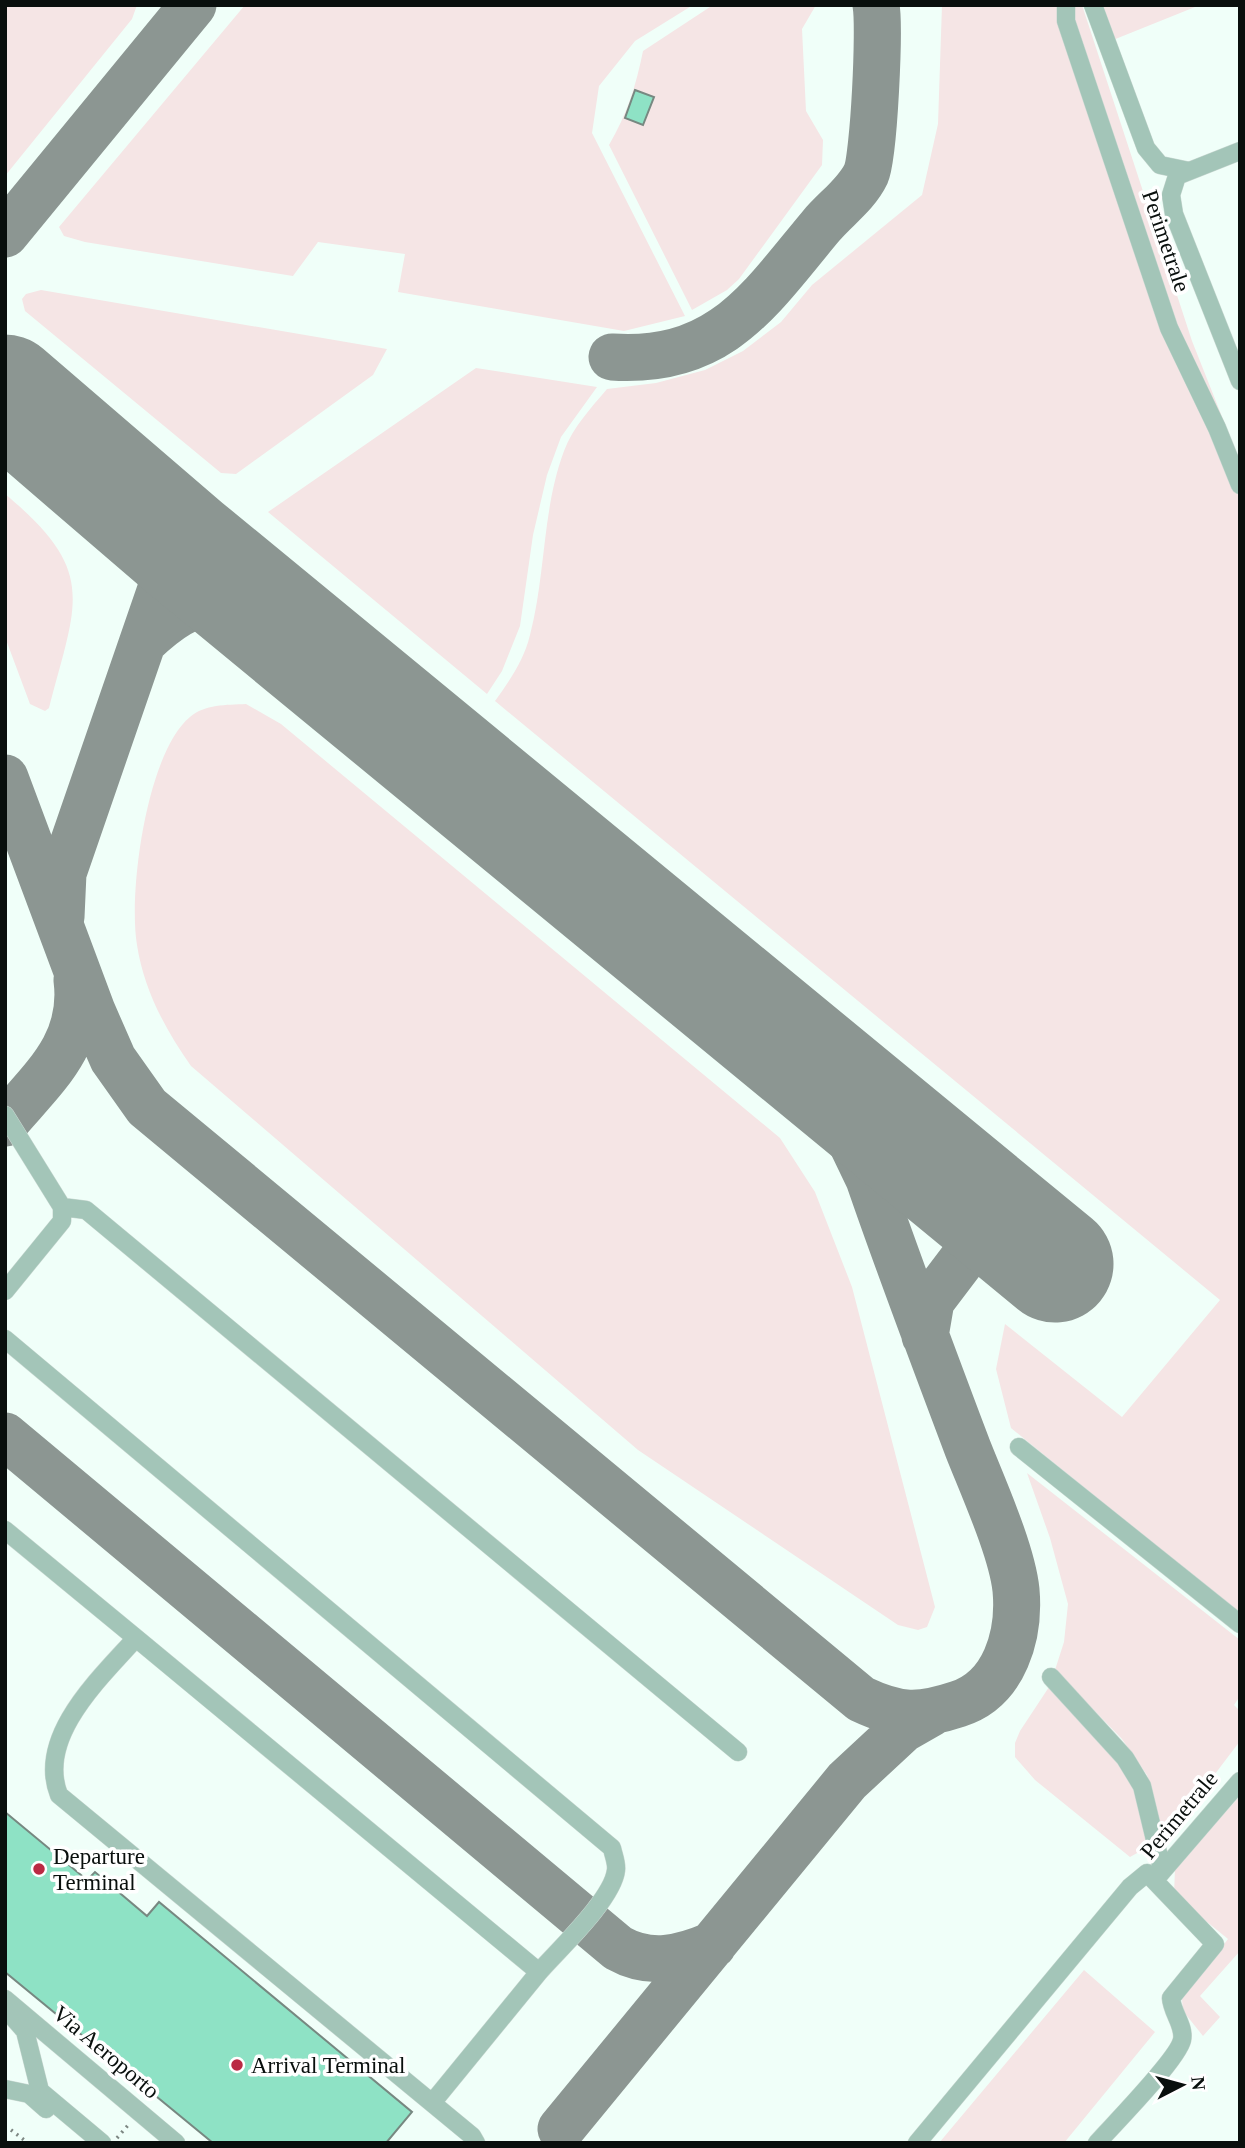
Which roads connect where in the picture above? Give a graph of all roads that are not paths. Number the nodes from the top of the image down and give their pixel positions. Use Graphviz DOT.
graph roads {
  1 [pos="1066,5"];
  2 [pos="1093,5"];
  3 [pos="1240,151"];
  4 [pos="1189,171"];
  5 [pos="1240,381"];
  6 [pos="1240,485"];
  7 [pos="5,1115"];
  8 [pos="62,1207"];
  9 [pos="5,1291"];
  10 [pos="5,1339"];
  11 [pos="1019,1447"];
  12 [pos="5,1530"];
  13 [pos="1240,1625"];
  14 [pos="136,1638"];
  15 [pos="1051,1677"];
  16 [pos="738,1752"];
  17 [pos="1240,1782"];
  18 [pos="1159,1875"];
  19 [pos="539,1972"];
  20 [pos="5,1999"];
  21 [pos="5,2009"];
  22 [pos="5,2089"];
  23 [pos="432,2103"];
  24 [pos="172,2140"];
  25 [pos="86,2143"];
  26 [pos="102,2143"];
  27 [pos="191,2143"];
  28 [pos="476,2143"];
  29 [pos="917,2143"];
  30 [pos="1097,2143"];
  1 -- 6 [label="street, Perimetrale"];
  2 -- 4 [label="street"];
  3 -- 4 [label="street"];
  4 -- 5 [label="street"];
  7 -- 8 [label="street"];
  8 -- 9 [label="street"];
  8 -- 16 [label="street"];
  10 -- 19 [label="street"];
  11 -- 13 [label="street"];
  12 -- 14 [label="street"];
  14 -- 19 [label="street"];
  14 -- 23 [label="street"];
  15 -- 18 [label="street"];
  17 -- 18 [label="street, Perimetrale"];
  18 -- 29 [label="street"];
  18 -- 30 [label="street"];
  19 -- 23 [label="street"];
  20 -- 24 [label="street, Via Aeroporto"];
  21 -- 26 [label="street"];
  22 -- 25 [label="street"];
  23 -- 28 [label="street"];
  24 -- 27 [label="street"];
}
